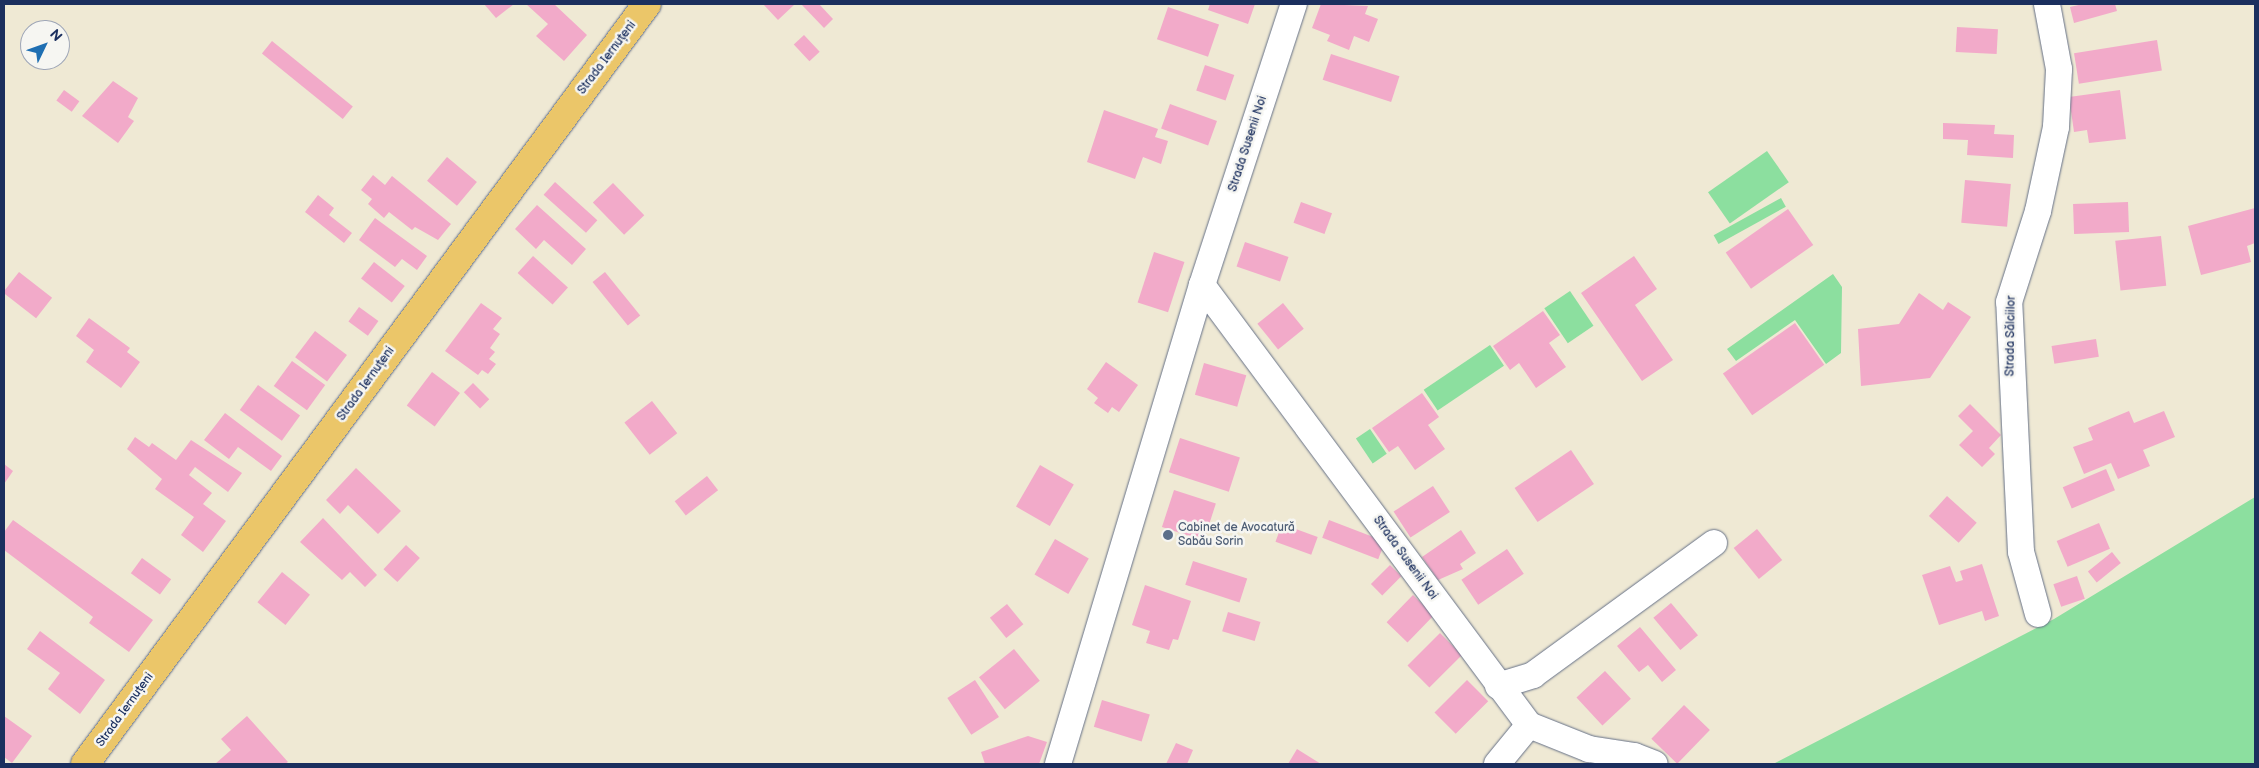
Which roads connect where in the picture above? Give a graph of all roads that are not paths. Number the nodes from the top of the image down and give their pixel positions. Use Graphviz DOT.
graph roads {
  1 [pos="647,4"];
  2 [pos="1294,4"];
  3 [pos="2047,4"];
  4 [pos="1202,285"];
  5 [pos="1714,543"];
  6 [pos="2038,614"];
  7 [pos="1498,686"];
  8 [pos="1529,724"];
  9 [pos="85,764"];
  10 [pos="1058,764"];
  11 [pos="1497,764"];
  12 [pos="1655,764"];
  1 -- 9 [label="main road, Strada Iernuțeni"];
  2 -- 4 [label="street, Strada Susenii Noi"];
  3 -- 6 [label="street, Strada Sălciilor"];
  4 -- 7 [label="street, Strada Susenii Noi"];
  4 -- 10 [label="street, Strada Susenii Noi"];
  5 -- 7 [label="street"];
  7 -- 8 [label="street, Strada Susenii Noi"];
  8 -- 11 [label="street"];
  8 -- 12 [label="street, Strada Susenii Noi"];
}
